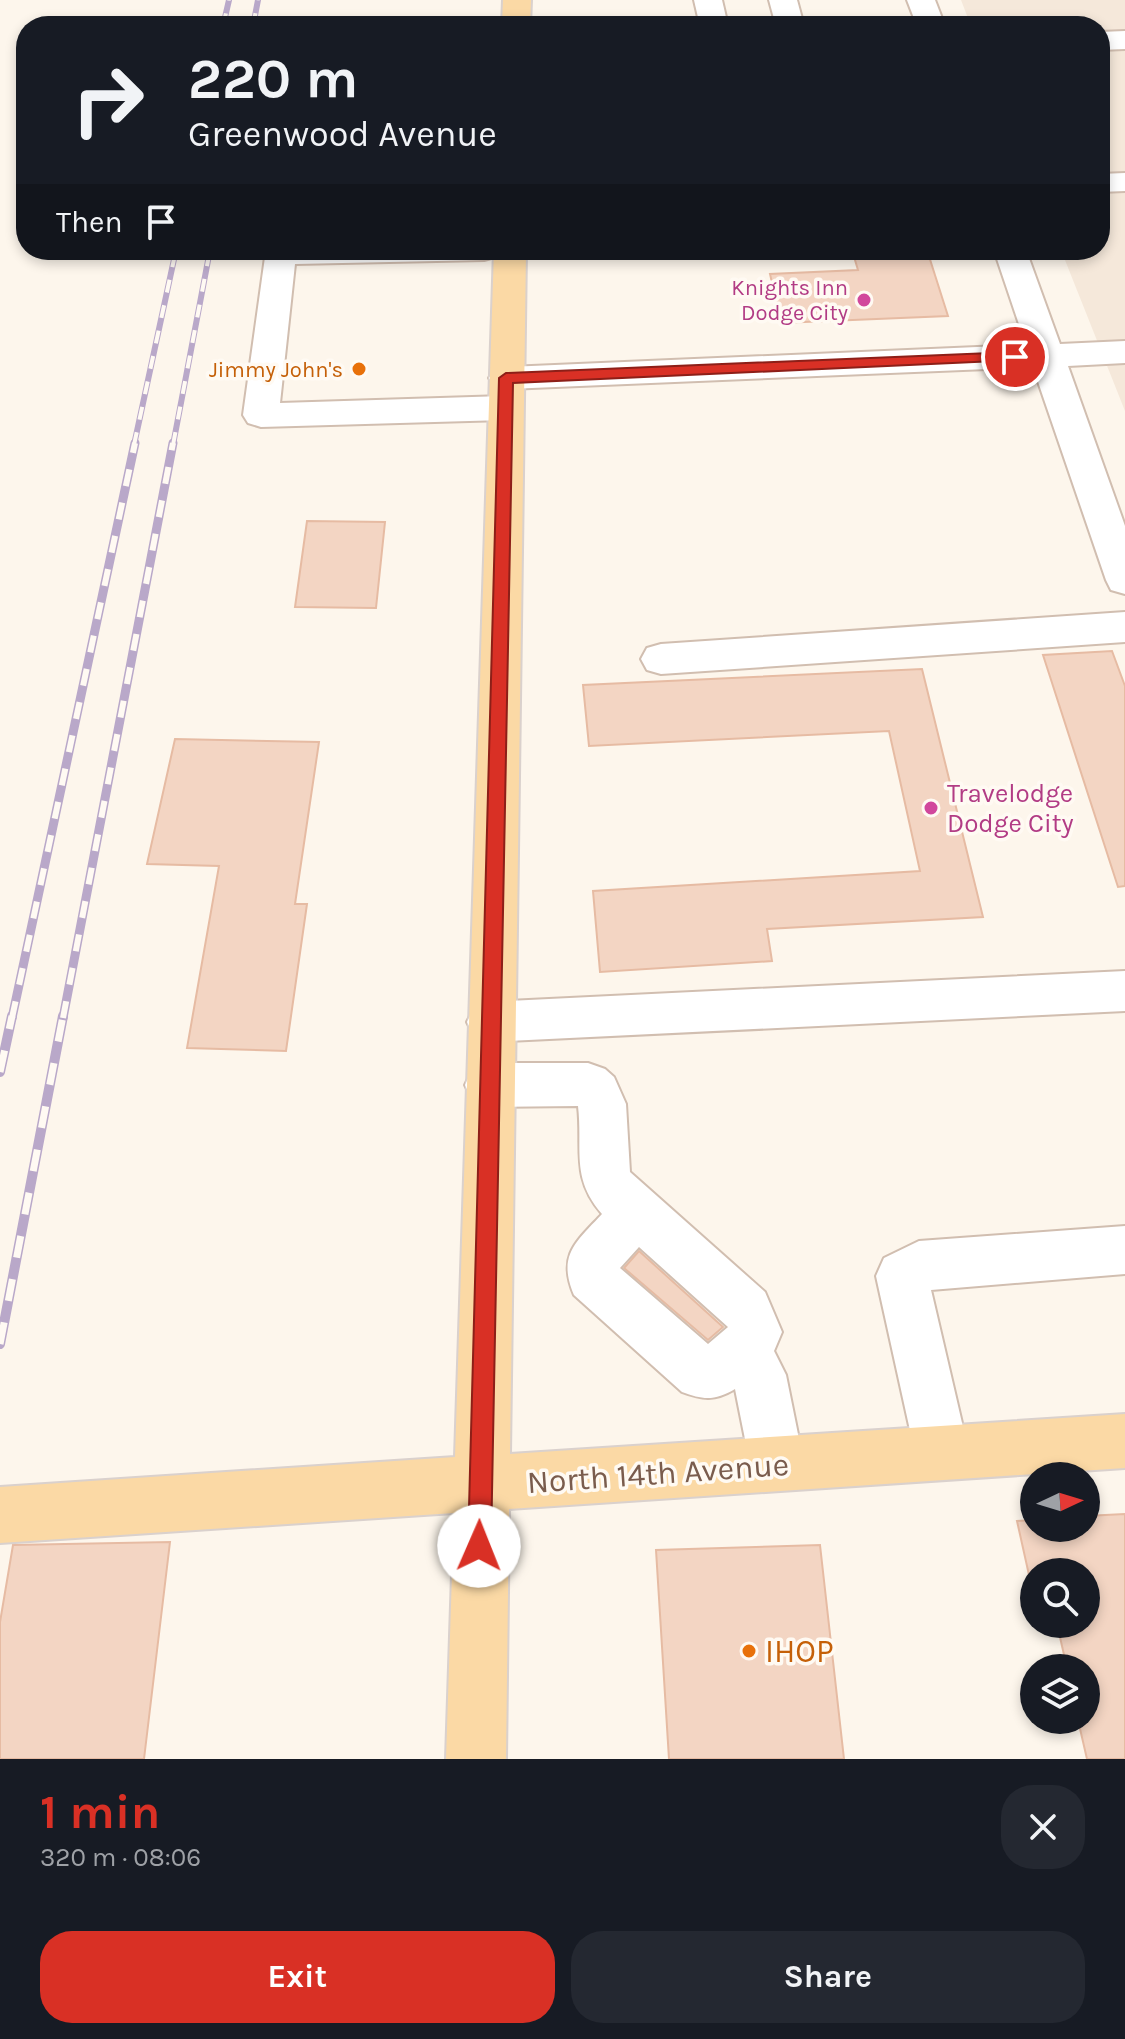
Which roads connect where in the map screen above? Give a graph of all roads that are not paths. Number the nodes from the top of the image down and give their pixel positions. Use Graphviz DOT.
graph roads {
  1 [pos="279,260"];
  2 [pos="510,260"];
  3 [pos="1013,260"];
  4 [pos="1125,352"];
  5 [pos="1046,355"];
  6 [pos="505,393"];
  7 [pos="1125,580"];
  8 [pos="1125,627"];
  9 [pos="661,659"];
  10 [pos="1125,991"];
  11 [pos="490,1022"];
  12 [pos="489,1085"];
  13 [pos="637,1213"];
  14 [pos="1125,1250"];
  15 [pos="743,1352"];
  16 [pos="1125,1441"];
  17 [pos="942,1453"];
  18 [pos="777,1464"];
  19 [pos="480,1486"];
  20 [pos="0,1515"];
  21 [pos="476,1759"];
  1 -- 6 [label="street"];
  2 -- 6 [label="main road"];
  3 -- 5 [label="street"];
  4 -- 5 [label="street"];
  5 -- 6 [label="street"];
  5 -- 7 [label="street"];
  6 -- 11 [label="main road"];
  8 -- 9 [label="street"];
  10 -- 11 [label="street"];
  11 -- 12 [label="main road"];
  12 -- 13 [label="street"];
  12 -- 19 [label="main road"];
  13 -- 15 [label="street"];
  13 -- 15 [label="street"];
  14 -- 17 [label="street"];
  15 -- 18 [label="street"];
  16 -- 17 [label="main road, North 14th Avenue"];
  17 -- 18 [label="main road, North 14th Avenue"];
  18 -- 19 [label="main road, North 14th Avenue"];
  19 -- 20 [label="main road, North 14th Avenue"];
  19 -- 21 [label="main road"];
}
